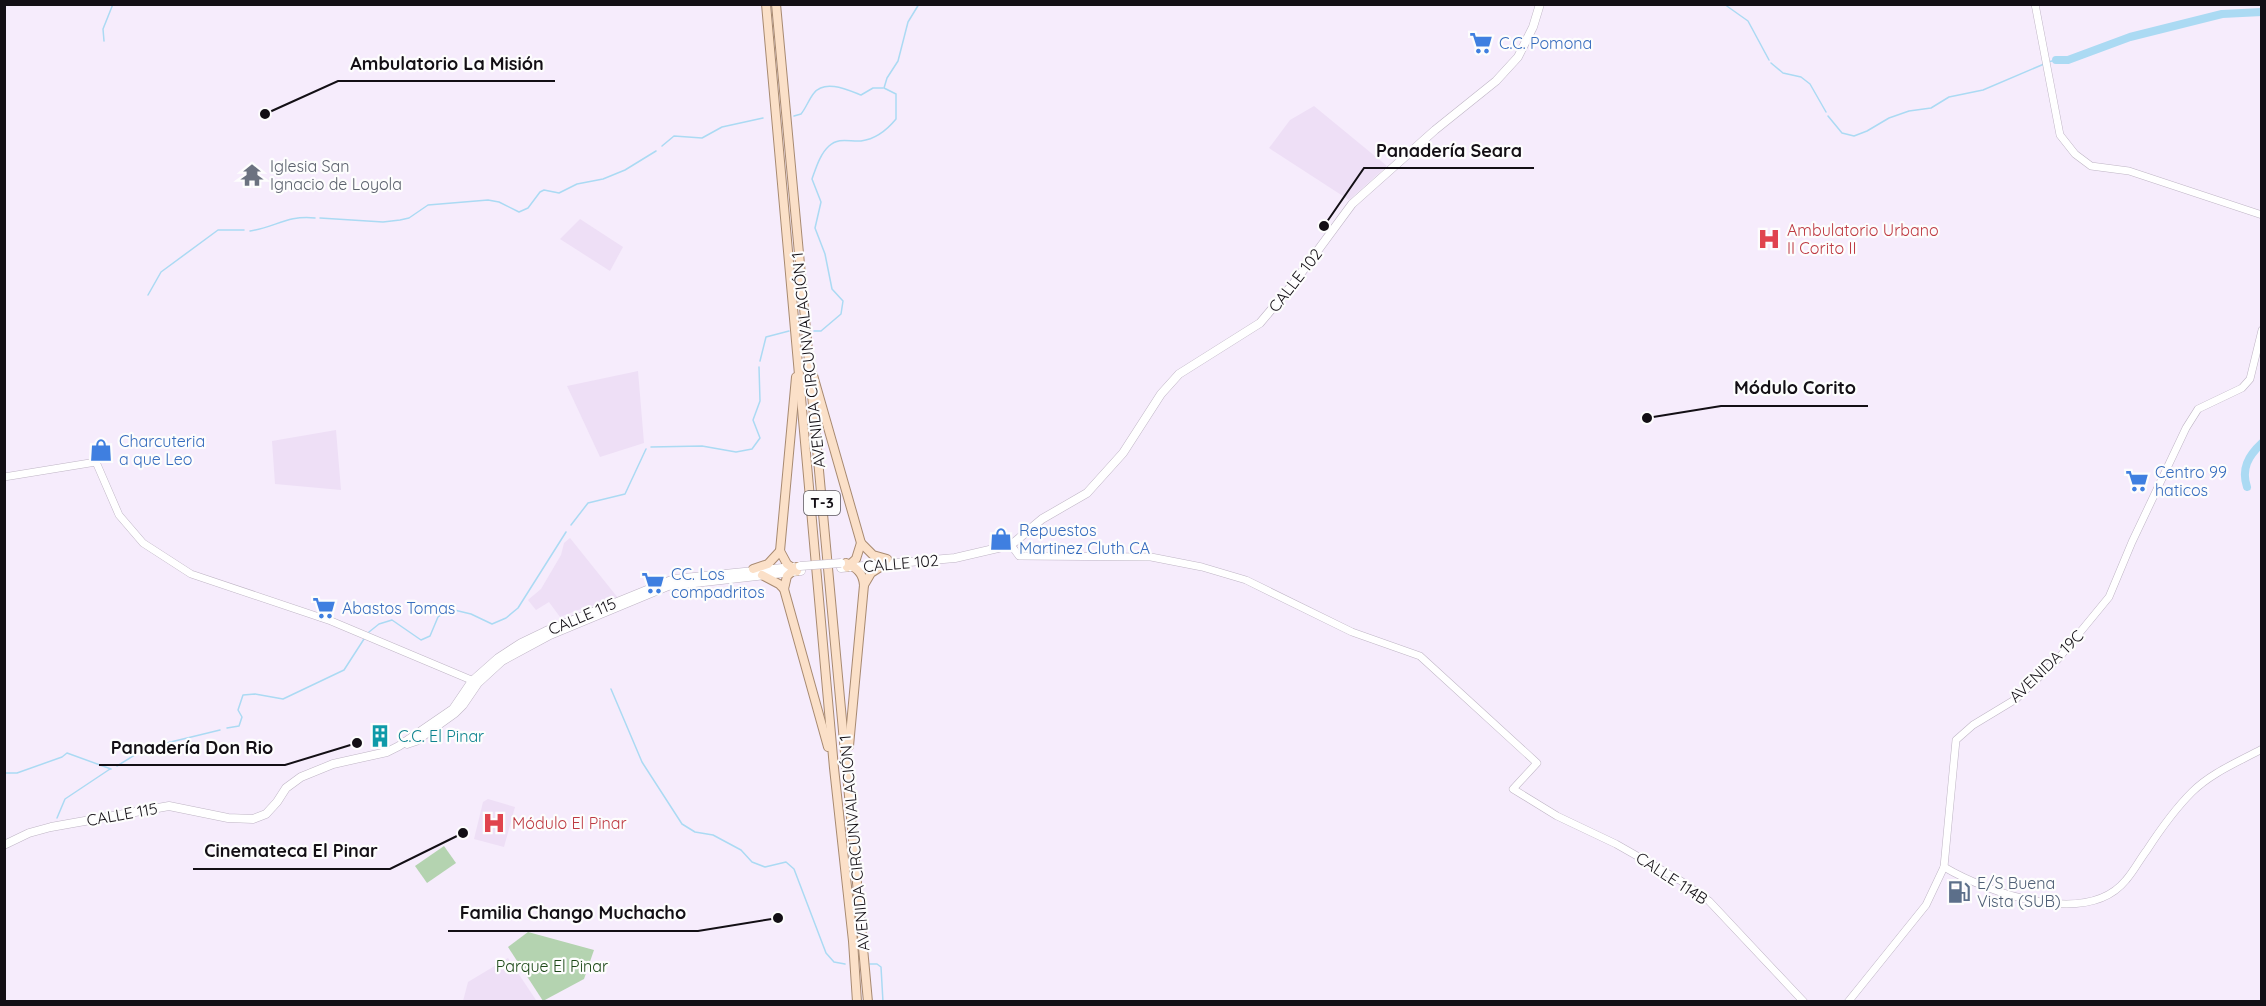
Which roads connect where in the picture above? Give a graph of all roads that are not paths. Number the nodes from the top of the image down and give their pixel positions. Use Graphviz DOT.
graph roads {
  1 [pos="766,4"];
  2 [pos="776,4"];
  3 [pos="1540,4"];
  4 [pos="2035,4"];
  5 [pos="2262,215"];
  6 [pos="2262,330"];
  7 [pos="802,354"];
  8 [pos="5,475"];
  9 [pos="861,543"];
  10 [pos="1011,545"];
  11 [pos="780,551"];
  12 [pos="886,562"];
  13 [pos="848,565"];
  14 [pos="753,569"];
  15 [pos="795,569"];
  16 [pos="762,575"];
  17 [pos="864,585"];
  18 [pos="784,589"];
  19 [pos="475,682"];
  20 [pos="2262,749"];
  21 [pos="847,767"];
  22 [pos="834,768"];
  23 [pos="4,845"];
  24 [pos="1944,867"];
  25 [pos="857,1002"];
  26 [pos="868,1002"];
  27 [pos="1804,1002"];
  28 [pos="1850,1002"];
  1 -- 7 [label="main road, AVENIDA CIRCUNVALACIÓN 1 / T-3"];
  2 -- 7 [label="main road, AVENIDA CIRCUNVALACIÓN 1 / T-3"];
  3 -- 10 [label="main road, CALLE 102"];
  4 -- 5 [label="street"];
  6 -- 24 [label="street, AVENIDA 19C"];
  7 -- 9 [label="main road"];
  7 -- 11 [label="main road"];
  7 -- 21 [label="main road, AVENIDA CIRCUNVALACIÓN 1 / T-3"];
  7 -- 22 [label="main road, AVENIDA CIRCUNVALACIÓN 1 / T-3"];
  8 -- 19 [label="street"];
  9 -- 12 [label="main road"];
  9 -- 13 [label="main road"];
  10 -- 12 [label="main road, CALLE 102"];
  10 -- 27 [label="street, CALLE 114B"];
  11 -- 14 [label="main road"];
  11 -- 15 [label="main road"];
  12 -- 13 [label="main road, CALLE 102"];
  12 -- 17 [label="main road"];
  13 -- 15 [label="main road, CALLE 102, bridge"];
  13 -- 17 [label="main road"];
  14 -- 15 [label="main road, CALLE 115"];
  14 -- 19 [label="main road, CALLE 115"];
  15 -- 16 [label="main road, CALLE 115"];
  15 -- 18 [label="main road"];
  16 -- 18 [label="main road"];
  16 -- 19 [label="main road, CALLE 115"];
  17 -- 21 [label="main road"];
  18 -- 22 [label="main road"];
  19 -- 23 [label="main road, CALLE 115"];
  20 -- 24 [label="street"];
  21 -- 26 [label="main road, AVENIDA CIRCUNVALACIÓN 1 / T-3"];
  22 -- 25 [label="main road, AVENIDA CIRCUNVALACIÓN 1 / T-3"];
  24 -- 28 [label="street, AVENIDA 19C"];
}
